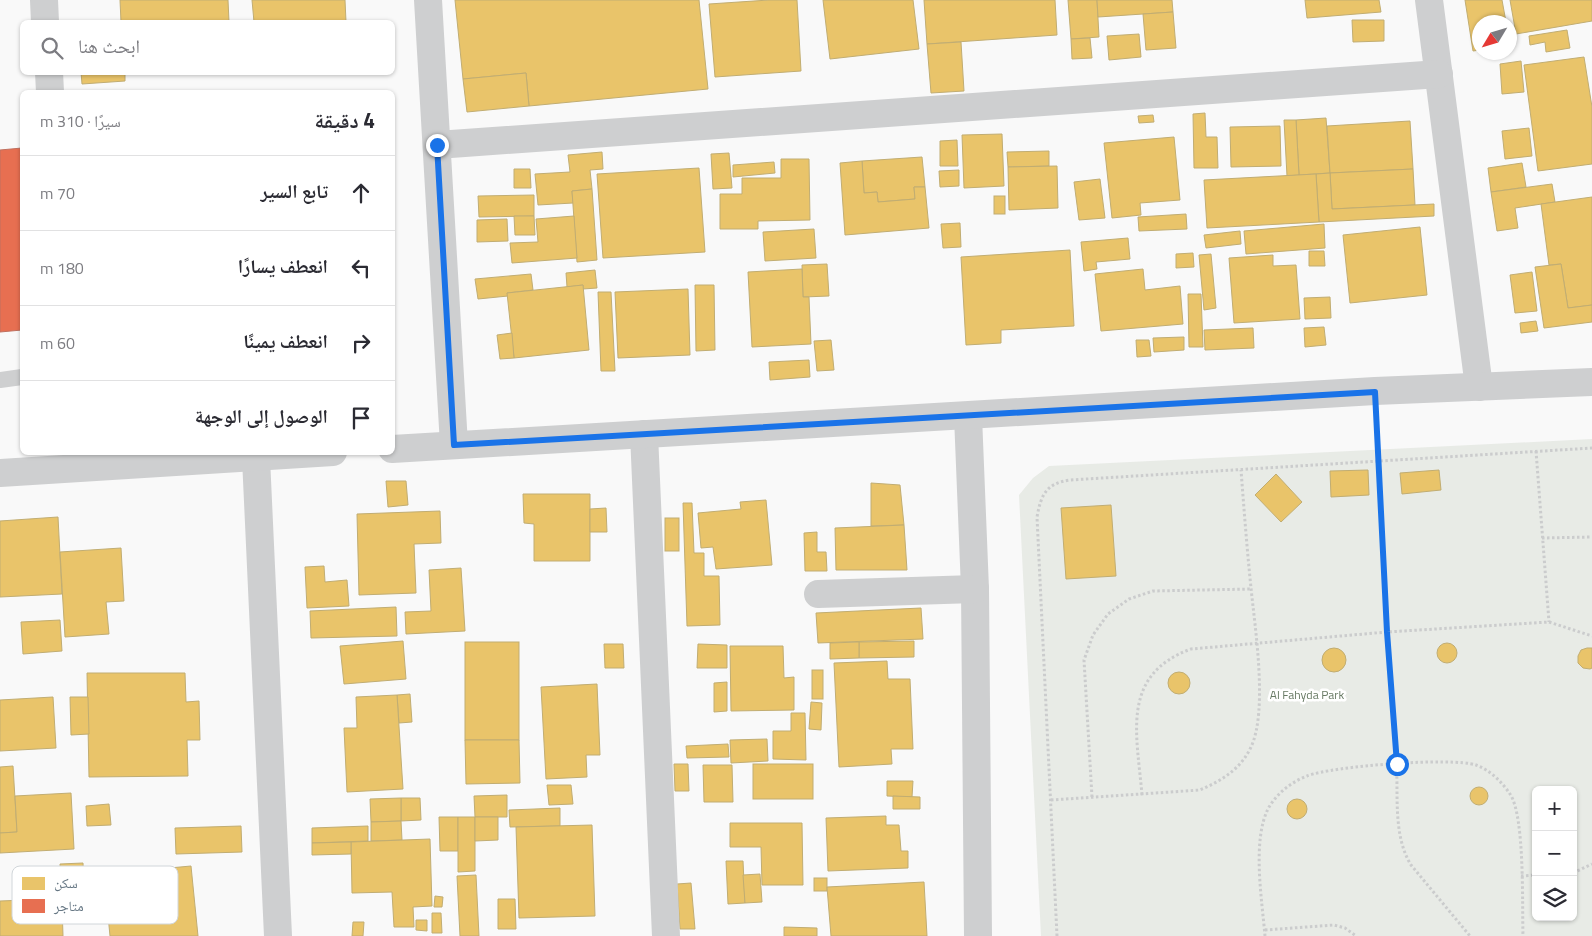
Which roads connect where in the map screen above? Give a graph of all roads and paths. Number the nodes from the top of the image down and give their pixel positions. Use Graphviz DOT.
graph roads {
  1 [pos="44,0"];
  2 [pos="428,0"];
  3 [pos="1429,0"];
  4 [pos="45,20"];
  5 [pos="1439,74"];
  6 [pos="49,75"];
  7 [pos="50,90"];
  8 [pos="437,145"];
  9 [pos="20,378"];
  10 [pos="0,380"];
  11 [pos="1592,382"];
  12 [pos="1479,387"];
  13 [pos="1375,392"];
  14 [pos="968,416"];
  15 [pos="644,434"];
  16 [pos="454,445"];
  17 [pos="1592,448"];
  18 [pos="395,449"];
  19 [pos="1536,451"];
  20 [pos="294,455"];
  21 [pos="256,458"];
  22 [pos="77,460"];
  23 [pos="1379,462"];
  24 [pos="1241,470"];
  25 [pos="0,472"];
  26 [pos="1592,536"];
  27 [pos="1542,538"];
  28 [pos="975,589"];
  29 [pos="1251,589"];
  30 [pos="818,594"];
  31 [pos="1548,622"];
  32 [pos="1387,632"];
  33 [pos="1592,636"];
  34 [pos="1257,642"];
  35 [pos="1397,764"];
  36 [pos="1142,795"];
  37 [pos="1092,798"];
  38 [pos="1051,800"];
  39 [pos="1592,864"];
  40 [pos="1577,871"];
  41 [pos="1532,875"];
  42 [pos="1521,876"];
  43 [pos="1265,930"];
  44 [pos="278,936"];
  45 [pos="666,936"];
  46 [pos="978,936"];
  47 [pos="1057,936"];
  48 [pos="1265,936"];
  49 [pos="1356,936"];
  50 [pos="1470,936"];
  51 [pos="1522,936"];
  1 -- 4 [label="street"];
  2 -- 8 [label="street"];
  3 -- 5 [label="street"];
  5 -- 8 [label="street"];
  5 -- 12 [label="street"];
  6 -- 7 [label="street"];
  8 -- 16 [label="street"];
  9 -- 10 [label="lane"];
  11 -- 12 [label="street"];
  12 -- 13 [label="street"];
  13 -- 14 [label="street"];
  13 -- 23 [label="path"];
  14 -- 15 [label="street"];
  14 -- 28 [label="street"];
  15 -- 16 [label="street"];
  15 -- 45 [label="street"];
  16 -- 18 [label="street"];
  17 -- 19 [label="path"];
  19 -- 23 [label="path"];
  19 -- 27 [label="path"];
  20 -- 21 [label="street"];
  21 -- 22 [label="street"];
  21 -- 44 [label="street"];
  22 -- 25 [label="street"];
  23 -- 24 [label="path"];
  23 -- 32 [label="path"];
  24 -- 29 [label="path"];
  24 -- 38 [label="path"];
  26 -- 27 [label="path"];
  27 -- 31 [label="path"];
  28 -- 30 [label="street"];
  28 -- 46 [label="street"];
  29 -- 34 [label="path"];
  29 -- 37 [label="path"];
  31 -- 32 [label="path"];
  31 -- 33 [label="path"];
  32 -- 34 [label="path"];
  32 -- 35 [label="path"];
  34 -- 36 [label="path"];
  34 -- 36 [label="path"];
  35 -- 42 [label="path"];
  35 -- 43 [label="path"];
  35 -- 50 [label="path"];
  36 -- 37 [label="path"];
  37 -- 38 [label="path"];
  38 -- 47 [label="path"];
  39 -- 40 [label="path"];
  41 -- 42 [label="path"];
  42 -- 51 [label="path"];
  43 -- 48 [label="path"];
  43 -- 49 [label="path"];
}
